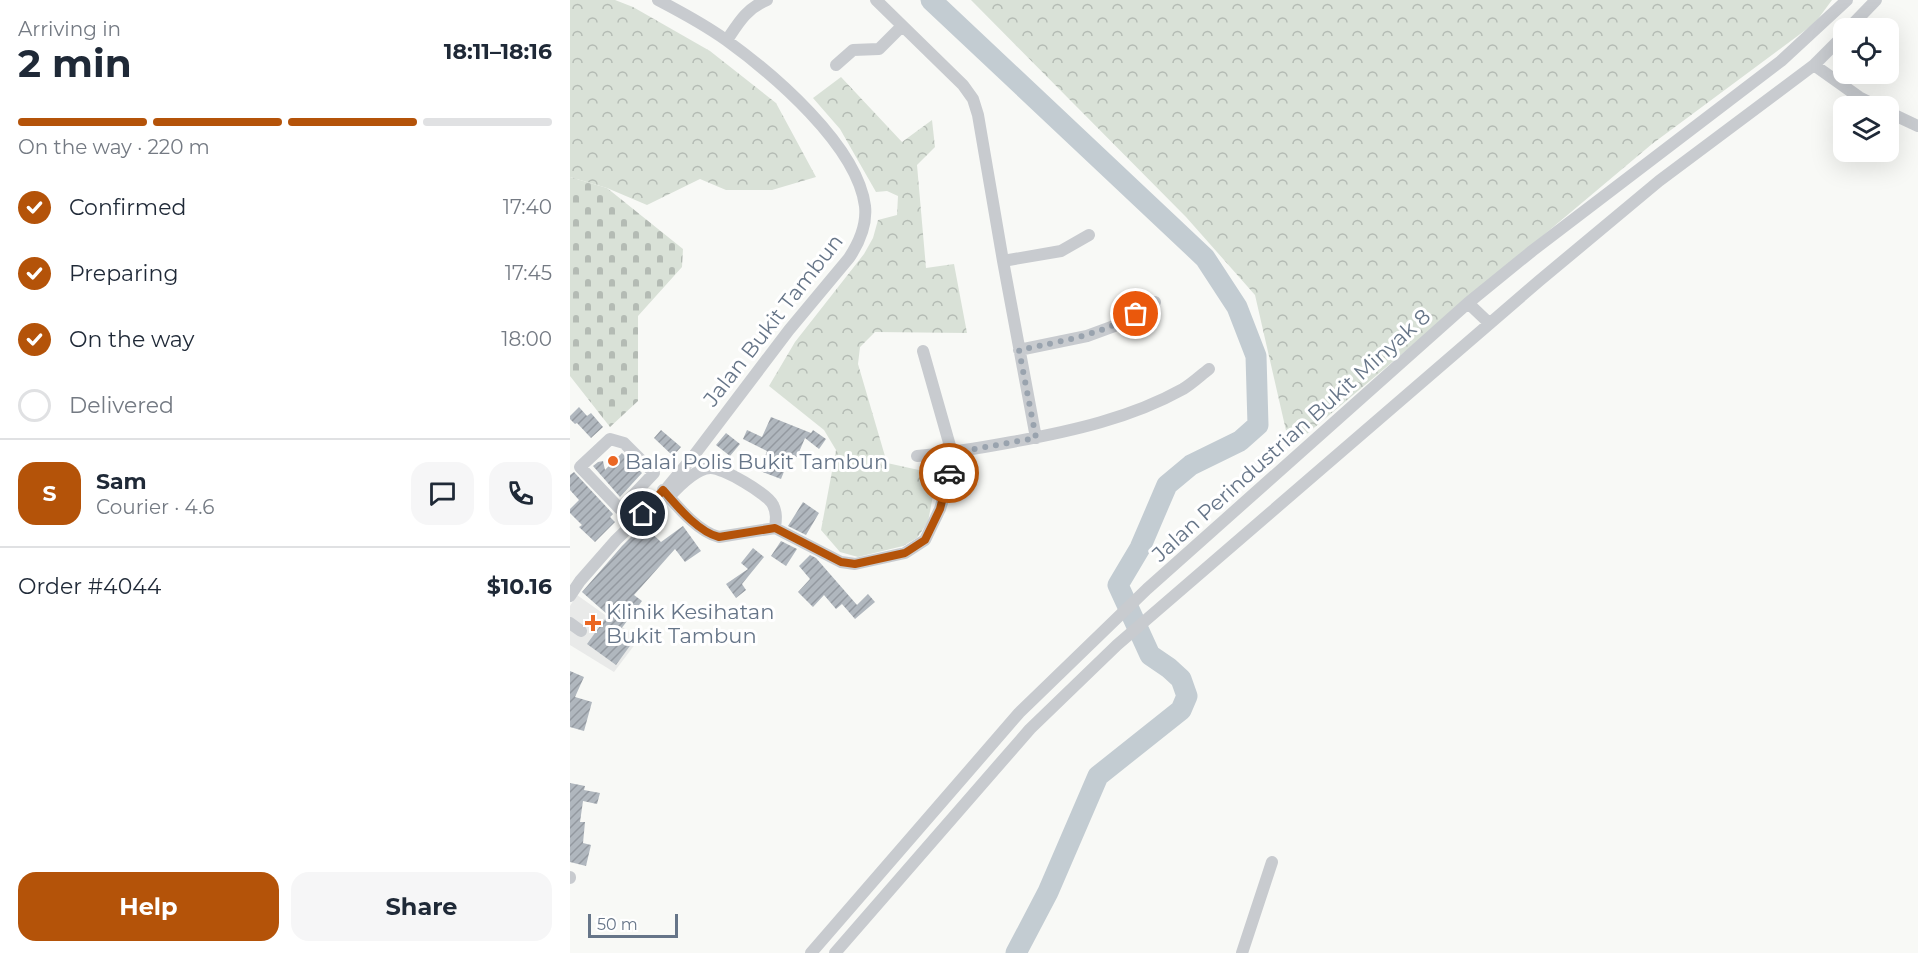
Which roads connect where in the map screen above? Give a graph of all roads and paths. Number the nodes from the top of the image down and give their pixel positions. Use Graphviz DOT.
graph roads {
  1 [pos="658,0"];
  2 [pos="767,0"];
  3 [pos="876,0"];
  4 [pos="1847,0"];
  5 [pos="1876,0"];
  6 [pos="1859,18"];
  7 [pos="902,26"];
  8 [pos="727,40"];
  9 [pos="1833,45"];
  10 [pos="836,65"];
  11 [pos="1814,65"];
  12 [pos="1856,96"];
  13 [pos="1899,117"];
  14 [pos="1918,126"];
  15 [pos="1089,235"];
  16 [pos="1003,261"];
  17 [pos="1155,302"];
  18 [pos="1468,303"];
  19 [pos="1489,323"];
  20 [pos="1019,350"];
  21 [pos="923,351"];
  22 [pos="1209,369"];
  23 [pos="1036,438"];
  24 [pos="952,453"];
  25 [pos="917,456"];
  26 [pos="641,488"];
  27 [pos="662,496"];
  28 [pos="775,528"];
  29 [pos="570,596"];
  30 [pos="570,623"];
  31 [pos="581,631"];
  32 [pos="1272,862"];
  33 [pos="811,953"];
  34 [pos="835,953"];
  35 [pos="1242,953"];
  1 -- 8 [label="street, Jalan Bukit Tambun"];
  2 -- 8 [label="street"];
  3 -- 7 [label="street"];
  4 -- 18 [label="street, Jalan Perindustrian Bukit Minyak 8"];
  5 -- 6 [label="street"];
  7 -- 10 [label="street"];
  7 -- 16 [label="street"];
  8 -- 27 [label="street, Jalan Bukit Tambun"];
  9 -- 11 [label="street, Jalan Perindustrian Bukit Minyak 8"];
  11 -- 12 [label="street"];
  11 -- 19 [label="street, Jalan Perindustrian Bukit Minyak 8"];
  13 -- 14 [label="street"];
  15 -- 16 [label="street"];
  16 -- 20 [label="street"];
  17 -- 20 [label="street"];
  18 -- 19 [label="street"];
  18 -- 33 [label="street, Jalan Perindustrian Bukit Minyak 8"];
  19 -- 34 [label="street, Jalan Perindustrian Bukit Minyak 8"];
  20 -- 23 [label="street"];
  21 -- 24 [label="street"];
  22 -- 23 [label="street"];
  23 -- 24 [label="street"];
  24 -- 25 [label="street"];
  24 -- 28 [label="street"];
  26 -- 26 [label="street"];
  26 -- 27 [label="street"];
  27 -- 28 [label="street"];
  27 -- 28 [label="street"];
  27 -- 29 [label="street, Jalan Bukit Tambun"];
  30 -- 31 [label="street"];
  32 -- 35 [label="street"];
}
